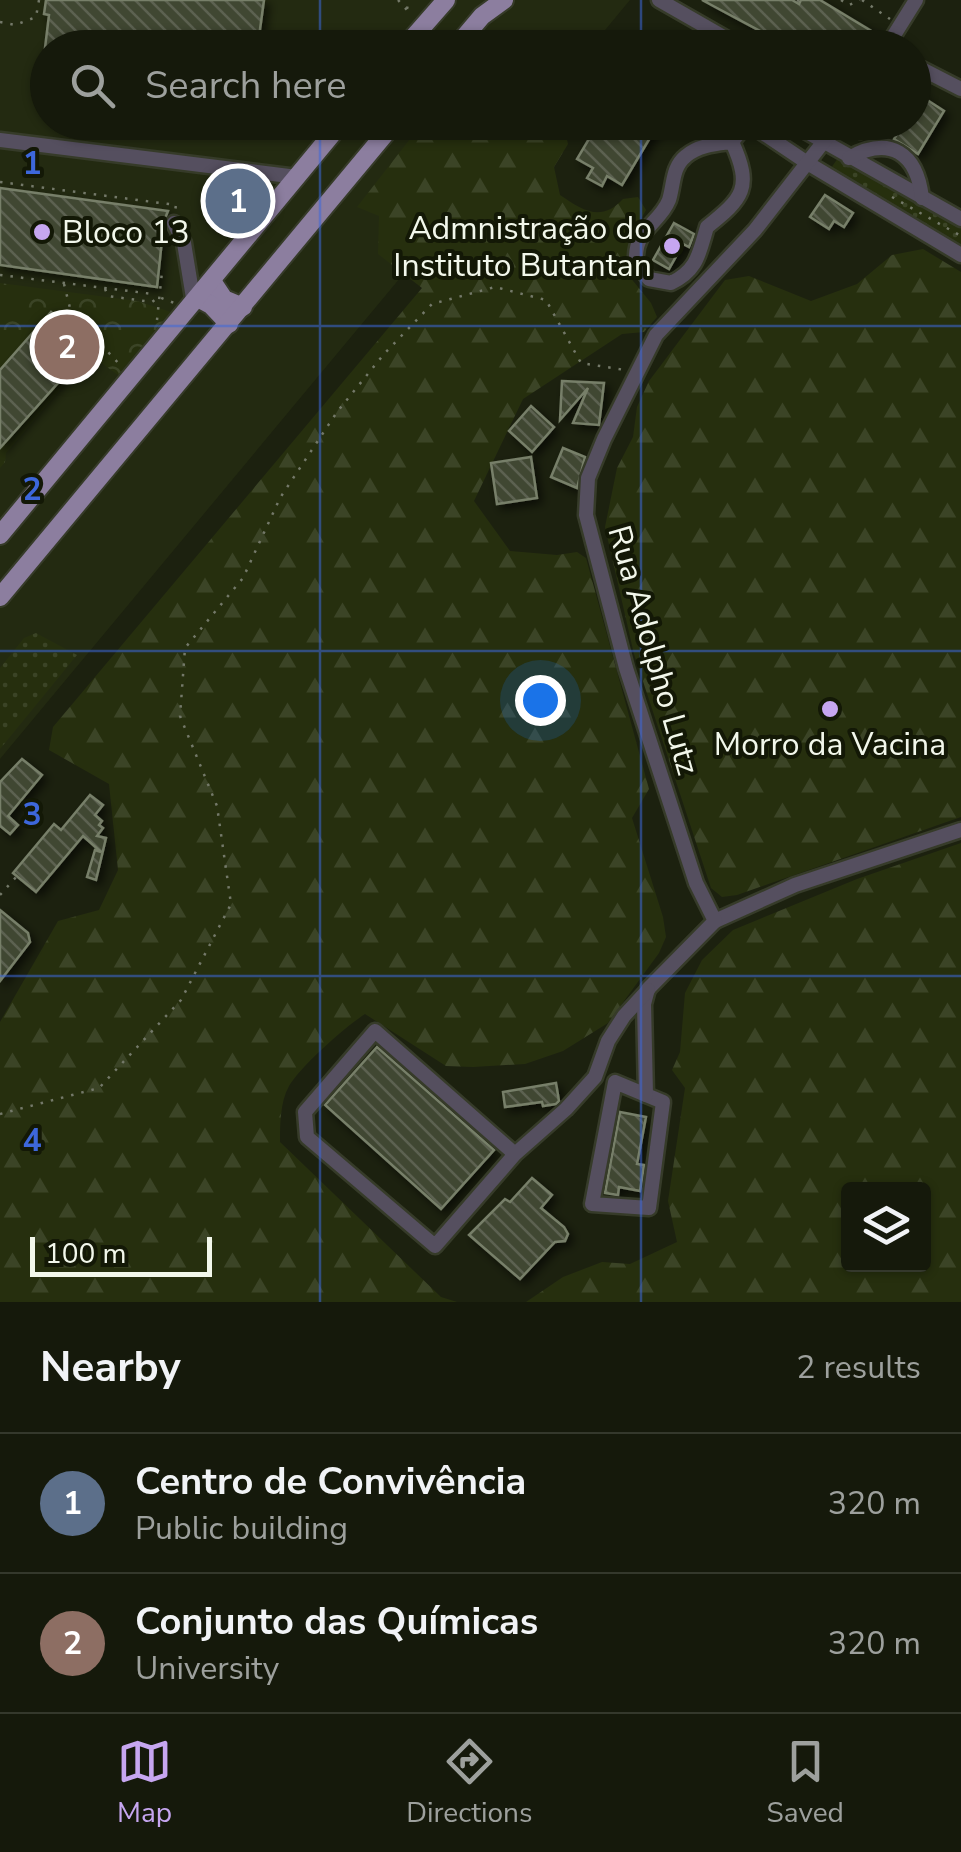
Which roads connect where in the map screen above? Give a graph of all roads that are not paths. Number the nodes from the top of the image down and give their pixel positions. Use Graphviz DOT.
graph roads {
  1 [pos="446,0"];
  2 [pos="504,0"];
  3 [pos="659,0"];
  4 [pos="913,1"];
  5 [pos="420,30"];
  6 [pos="470,30"];
  7 [pos="712,30"];
  8 [pos="897,30"];
  9 [pos="931,74"];
  10 [pos="961,89"];
  11 [pos="0,140"];
  12 [pos="327,140"];
  13 [pos="380,140"];
  14 [pos="730,140"];
  15 [pos="773,140"];
  16 [pos="818,140"];
  17 [pos="827,140"];
  18 [pos="733,142"];
  19 [pos="824,144"];
  20 [pos="848,158"];
  21 [pos="808,164"];
  22 [pos="297,177"];
  23 [pos="922,198"];
  24 [pos="961,219"];
  25 [pos="174,222"];
  26 [pos="961,255"];
  27 [pos="212,281"];
  28 [pos="196,301"];
  29 [pos="243,307"];
  30 [pos="229,324"];
  31 [pos="0,535"];
  32 [pos="0,597"];
  33 [pos="961,830"];
  34 [pos="715,921"];
  35 [pos="648,989"];
  36 [pos="646,1095"];
  37 [pos="515,1154"];
  1 -- 5 [label="main road"];
  2 -- 6 [label="main road"];
  3 -- 7 [label="street"];
  4 -- 8 [label="street"];
  9 -- 10 [label="street"];
  11 -- 22 [label="street"];
  12 -- 22 [label="main road"];
  13 -- 29 [label="main road"];
  14 -- 18 [label="street"];
  15 -- 21 [label="street"];
  16 -- 19 [label="street"];
  17 -- 19 [label="street, Rua Adolpho Lutz"];
  18 -- 18 [label="street"];
  19 -- 20 [label="street"];
  19 -- 21 [label="street, Rua Adolpho Lutz"];
  20 -- 23 [label="street"];
  20 -- 23 [label="street"];
  21 -- 26 [label="street"];
  21 -- 34 [label="street, Rua Adolpho Lutz"];
  22 -- 27 [label="main road"];
  23 -- 24 [label="street"];
  25 -- 28 [label="street"];
  27 -- 28 [label="main road"];
  27 -- 29 [label="main road"];
  28 -- 30 [label="main road"];
  28 -- 31 [label="main road"];
  29 -- 30 [label="main road"];
  30 -- 32 [label="main road"];
  33 -- 34 [label="street"];
  34 -- 35 [label="street"];
  35 -- 36 [label="street"];
  35 -- 37 [label="street"];
  36 -- 36 [label="street"];
  37 -- 37 [label="street"];
}
